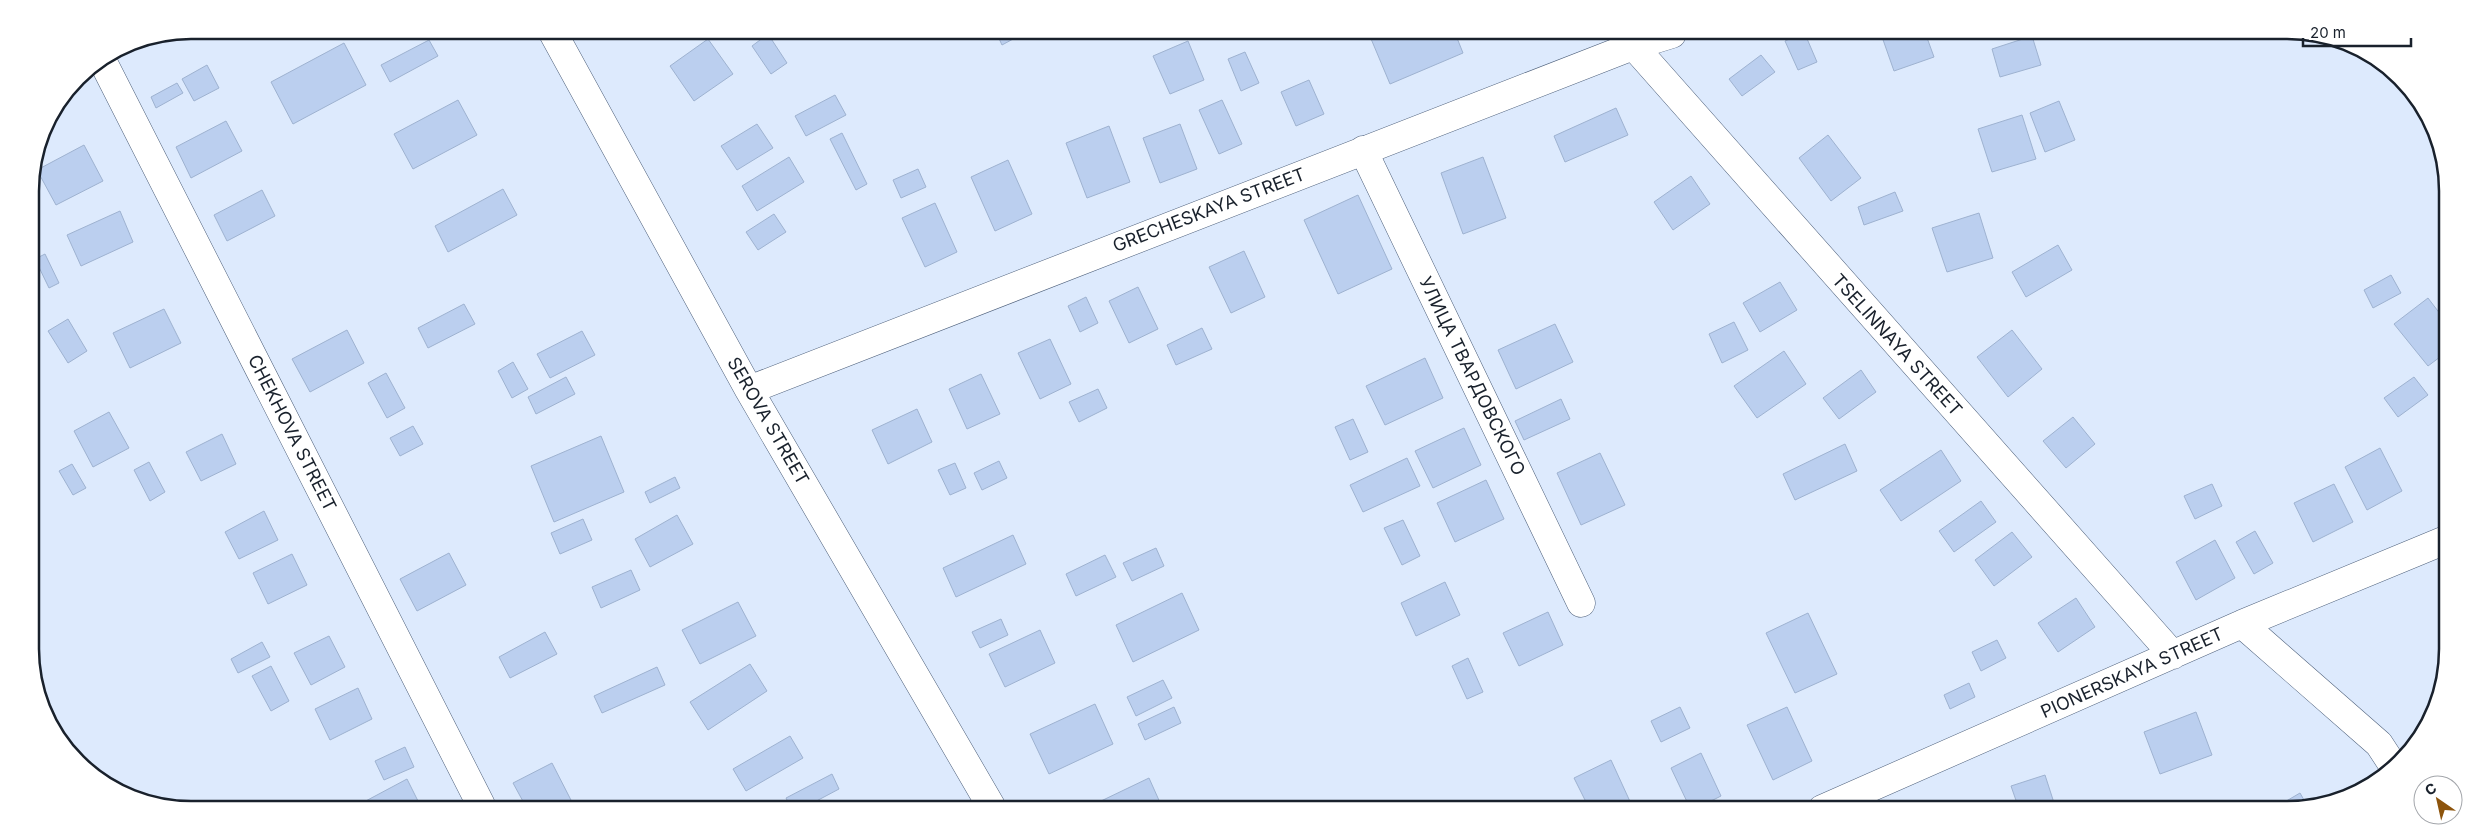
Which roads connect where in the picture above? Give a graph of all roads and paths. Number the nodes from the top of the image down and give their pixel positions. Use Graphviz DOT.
graph roads {
  1 [pos="556,39"];
  2 [pos="1628,40"];
  3 [pos="105,66"];
  4 [pos="1363,150"];
  5 [pos="748,390"];
  6 [pos="2439,543"];
  7 [pos="1581,603"];
  8 [pos="2242,624"];
  9 [pos="2173,655"];
  10 [pos="2390,761"];
  11 [pos="479,801"];
  12 [pos="988,801"];
  13 [pos="1838,801"];
  1 -- 5 [label="street, SEROVA STREET"];
  2 -- 4 [label="street, GRECHESKAYA STREET"];
  2 -- 9 [label="street, TSELINNAYA STREET"];
  3 -- 11 [label="street, CHEKHOVA STREET"];
  4 -- 5 [label="street, GRECHESKAYA STREET"];
  4 -- 7 [label="street, УЛИЦА ТВАРДОВСКОГО"];
  5 -- 12 [label="street, SEROVA STREET"];
  6 -- 8 [label="street, PIONERSKAYA STREET"];
  8 -- 9 [label="street, PIONERSKAYA STREET"];
  8 -- 10 [label="street"];
  9 -- 13 [label="street, PIONERSKAYA STREET"];
}
